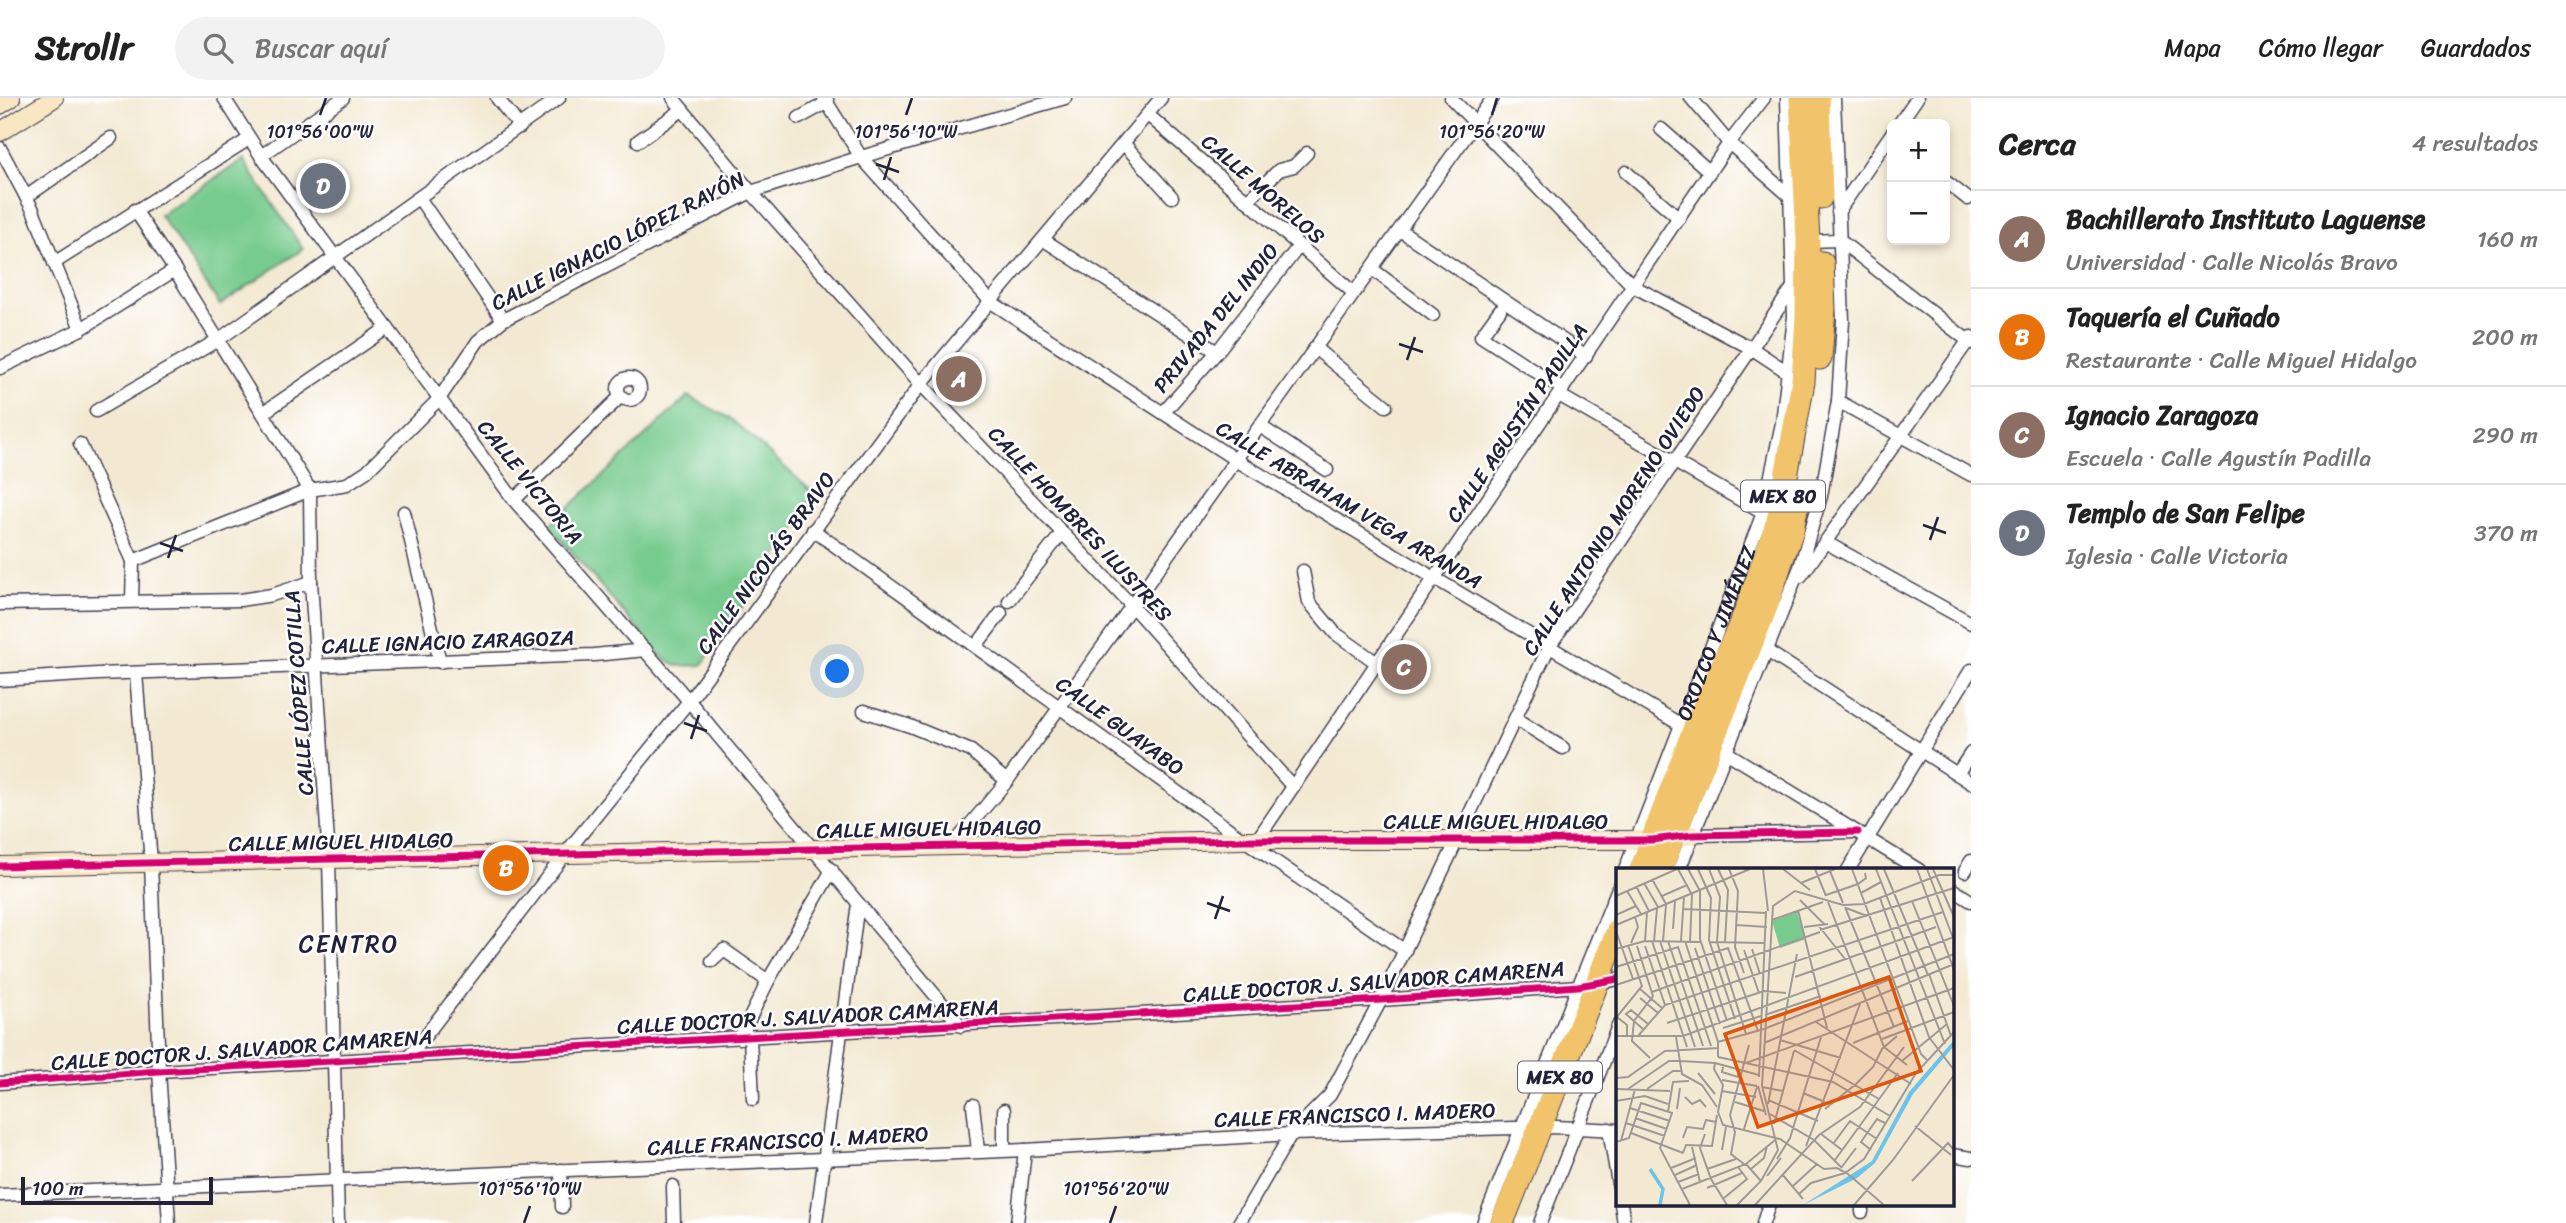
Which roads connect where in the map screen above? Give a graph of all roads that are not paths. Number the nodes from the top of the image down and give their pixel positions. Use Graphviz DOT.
graph roads {
  1 [pos="11,98"];
  2 [pos="54,98"];
  3 [pos="224,98"];
  4 [pos="343,98"];
  5 [pos="497,98"];
  6 [pos="559,98"];
  7 [pos="673,98"];
  8 [pos="1065,98"];
  9 [pos="1161,98"];
  10 [pos="1451,98"];
  11 [pos="1493,98"];
  12 [pos="1691,98"];
  13 [pos="1764,98"];
  14 [pos="1787,98"];
  15 [pos="1801,98"];
  16 [pos="1818,98"];
  17 [pos="1834,98"];
  18 [pos="1917,98"];
  19 [pos="826,100"];
  20 [pos="0,105"];
  21 [pos="682,110"];
  22 [pos="1148,115"];
  23 [pos="799,118"];
  24 [pos="1902,119"];
  25 [pos="1474,124"];
  26 [pos="520,127"];
  27 [pos="1661,129"];
  28 [pos="0,132"];
  29 [pos="111,138"];
  30 [pos="249,139"];
  31 [pos="638,141"];
  32 [pos="1729,143"];
  33 [pos="1124,144"];
  34 [pos="1887,144"];
  35 [pos="0,148"];
  36 [pos="1307,153"];
  37 [pos="261,156"];
  38 [pos="861,157"];
  39 [pos="1626,172"];
  40 [pos="1709,172"];
  41 [pos="1946,182"];
  42 [pos="751,192"];
  43 [pos="26,197"];
  44 [pos="1172,197"];
  45 [pos="1791,197"];
  46 [pos="419,198"];
  47 [pos="1968,199"];
  48 [pos="1247,201"];
  49 [pos="135,210"];
  50 [pos="1838,212"];
  51 [pos="1679,218"];
  52 [pos="1400,230"];
  53 [pos="1044,240"];
  54 [pos="1823,240"];
  55 [pos="1299,246"];
  56 [pos="336,257"];
  57 [pos="54,263"];
  58 [pos="1371,269"];
  59 [pos="175,270"];
  60 [pos="1633,286"];
  61 [pos="1793,287"];
  62 [pos="1354,293"];
  63 [pos="991,302"];
  64 [pos="1500,310"];
  65 [pos="1433,316"];
  66 [pos="503,320"];
  67 [pos="81,328"];
  68 [pos="387,328"];
  69 [pos="218,340"];
  70 [pos="1970,340"];
  71 [pos="1751,348"];
  72 [pos="1316,349"];
  73 [pos="1217,352"];
  74 [pos="1586,356"];
  75 [pos="0,368"];
  76 [pos="1796,378"];
  77 [pos="921,384"];
  78 [pos="1561,392"];
  79 [pos="621,396"];
  80 [pos="439,399"];
  81 [pos="1838,401"];
  82 [pos="1386,406"];
  83 [pos="96,411"];
  84 [pos="262,413"];
  85 [pos="1163,413"];
  86 [pos="1260,426"];
  87 [pos="1901,435"];
  88 [pos="80,444"];
  89 [pos="1236,460"];
  90 [pos="1674,462"];
  91 [pos="1326,470"];
  92 [pos="1971,475"];
  93 [pos="310,490"];
  94 [pos="514,500"];
  95 [pos="404,512"];
  96 [pos="1770,517"];
  97 [pos="813,530"];
  98 [pos="1062,533"];
  99 [pos="1825,542"];
  100 [pos="134,561"];
  101 [pos="1303,571"];
  102 [pos="1434,579"];
  103 [pos="311,582"];
  104 [pos="1791,589"];
  105 [pos="132,601"];
  106 [pos="1009,601"];
  107 [pos="0,604"];
  108 [pos="1132,606"];
  109 [pos="1001,613"];
  110 [pos="1971,623"];
  111 [pos="976,646"];
  112 [pos="1549,647"];
  113 [pos="646,650"];
  114 [pos="1767,651"];
  115 [pos="440,662"];
  116 [pos="1377,663"];
  117 [pos="318,667"];
  118 [pos="1971,670"];
  119 [pos="136,673"];
  120 [pos="0,680"];
  121 [pos="689,701"];
  122 [pos="1060,706"];
  123 [pos="864,711"];
  124 [pos="1516,719"];
  125 [pos="1702,739"];
  126 [pos="1563,748"];
  127 [pos="1921,751"];
  128 [pos="1971,753"];
  129 [pos="1957,774"];
  130 [pos="1007,781"];
  131 [pos="1971,783"];
  132 [pos="1293,787"];
  133 [pos="1862,835"];
  134 [pos="1664,837"];
  135 [pos="1458,839"];
  136 [pos="1250,840"];
  137 [pos="952,846"];
  138 [pos="815,849"];
  139 [pos="565,854"];
  140 [pos="329,859"];
  141 [pos="151,863"];
  142 [pos="0,866"];
  143 [pos="1627,868"];
  144 [pos="1642,868"];
  145 [pos="1660,868"];
  146 [pos="1678,868"];
  147 [pos="1849,868"];
  148 [pos="1916,868"];
  149 [pos="832,870"];
  150 [pos="1954,891"];
  151 [pos="1971,901"];
  152 [pos="1616,902"];
  153 [pos="858,903"];
  154 [pos="1616,938"];
  155 [pos="1405,951"];
  156 [pos="712,961"];
  157 [pos="1605,980"];
  158 [pos="768,981"];
  159 [pos="1381,1000"];
  160 [pos="961,1026"];
  161 [pos="1616,1029"];
  162 [pos="841,1032"];
  163 [pos="745,1038"];
  164 [pos="409,1057"];
  165 [pos="333,1062"];
  166 [pos="159,1071"];
  167 [pos="0,1083"];
  168 [pos="752,1099"];
  169 [pos="973,1105"];
  170 [pos="1004,1110"];
  171 [pos="1548,1127"];
  172 [pos="1613,1129"];
  173 [pos="1292,1134"];
  174 [pos="1004,1149"];
  175 [pos="1025,1150"];
  176 [pos="978,1151"];
  177 [pos="824,1158"];
  178 [pos="1616,1162"];
  179 [pos="561,1170"];
  180 [pos="336,1181"];
  181 [pos="673,1186"];
  182 [pos="167,1188"];
  183 [pos="0,1195"];
  184 [pos="1768,1206"];
  185 [pos="562,1207"];
  186 [pos="169,1223"];
  187 [pos="338,1223"];
  188 [pos="674,1223"];
  189 [pos="816,1223"];
  190 [pos="1017,1223"];
  191 [pos="1239,1223"];
  192 [pos="1483,1223"];
  193 [pos="1502,1223"];
  194 [pos="1518,1223"];
  195 [pos="1540,1223"];
  196 [pos="1763,1223"];
  1 -- 20 [label="street"];
  2 -- 28 [label="street"];
  3 -- 30 [label="street, CALLE VICTORIA"];
  4 -- 37 [label="street"];
  5 -- 26 [label="street"];
  6 -- 26 [label="street"];
  7 -- 21 [label="street, CALLE HOMBRES ILUSTRES"];
  8 -- 38 [label="street, CALLE IGNACIO LÓPEZ RAYÓN"];
  9 -- 22 [label="street, CALLE NICOLÁS BRAVO"];
  10 -- 25 [label="street"];
  11 -- 25 [label="street"];
  12 -- 32 [label="street"];
  13 -- 32 [label="street, CALLE AGUSTÍN PADILLA"];
  14 -- 45 [label="street, OROZCO Y JIMÉNEZ"];
  15 -- 54 [label="highway, OROZCO Y JIMÉNEZ / MEX 80"];
  16 -- 54 [label="highway, OROZCO Y JIMÉNEZ / MEX 80"];
  17 -- 50 [label="street, MEX 80"];
  18 -- 24 [label="street"];
  19 -- 23 [label="street"];
  19 -- 38 [label="street, CALLE ABRAHAM VEGA ARANDA"];
  21 -- 31 [label="street"];
  21 -- 42 [label="street, CALLE HOMBRES ILUSTRES"];
  22 -- 33 [label="street, CALLE NICOLÁS BRAVO"];
  22 -- 48 [label="street, CALLE MORELOS"];
  25 -- 52 [label="street"];
  25 -- 60 [label="street"];
  26 -- 46 [label="street"];
  27 -- 40 [label="street"];
  29 -- 43 [label="street"];
  30 -- 37 [label="street, CALLE VICTORIA"];
  30 -- 49 [label="street"];
  32 -- 40 [label="street, CALLE AGUSTÍN PADILLA"];
  32 -- 45 [label="street"];
  33 -- 44 [label="street"];
  33 -- 53 [label="street, CALLE NICOLÁS BRAVO"];
  34 -- 50 [label="street"];
  35 -- 43 [label="street"];
  36 -- 48 [label="street"];
  37 -- 56 [label="street, CALLE VICTORIA"];
  38 -- 42 [label="street, CALLE IGNACIO LÓPEZ RAYÓN"];
  38 -- 63 [label="street, CALLE ABRAHAM VEGA ARANDA"];
  39 -- 51 [label="street"];
  40 -- 51 [label="street, CALLE AGUSTÍN PADILLA"];
  41 -- 47 [label="street"];
  42 -- 66 [label="street, CALLE IGNACIO LÓPEZ RAYÓN"];
  42 -- 77 [label="street, CALLE HOMBRES ILUSTRES"];
  43 -- 57 [label="street"];
  45 -- 61 [label="street, OROZCO Y JIMÉNEZ"];
  46 -- 56 [label="street"];
  46 -- 66 [label="street"];
  48 -- 55 [label="street, CALLE MORELOS"];
  49 -- 57 [label="street"];
  49 -- 59 [label="street"];
  50 -- 54 [label="street, MEX 80"];
  51 -- 60 [label="street, CALLE AGUSTÍN PADILLA"];
  52 -- 58 [label="street"];
  52 -- 74 [label="street"];
  53 -- 63 [label="street, CALLE NICOLÁS BRAVO"];
  53 -- 73 [label="street"];
  54 -- 70 [label="street"];
  54 -- 76 [label="highway, OROZCO Y JIMÉNEZ / MEX 80"];
  54 -- 81 [label="street, MEX 80"];
  54 -- 125 [label="highway, OROZCO Y JIMÉNEZ / MEX 80"];
  55 -- 62 [label="street, CALLE MORELOS"];
  55 -- 73 [label="street, PRIVADA DEL INDIO"];
  56 -- 68 [label="street, CALLE VICTORIA"];
  56 -- 69 [label="street"];
  57 -- 67 [label="street"];
  58 -- 62 [label="street"];
  58 -- 65 [label="street"];
  59 -- 67 [label="street"];
  59 -- 69 [label="street"];
  60 -- 71 [label="street"];
  60 -- 74 [label="street, CALLE AGUSTÍN PADILLA"];
  61 -- 71 [label="street, CALLE ANTONIO MORENO OVIEDO"];
  61 -- 76 [label="street, OROZCO Y JIMÉNEZ"];
  62 -- 72 [label="street"];
  63 -- 77 [label="street, CALLE NICOLÁS BRAVO"];
  63 -- 85 [label="street, CALLE ABRAHAM VEGA ARANDA"];
  64 -- 78 [label="street"];
  66 -- 80 [label="street, CALLE IGNACIO LÓPEZ RAYÓN"];
  67 -- 75 [label="street"];
  68 -- 80 [label="street, CALLE VICTORIA"];
  68 -- 84 [label="street"];
  69 -- 83 [label="street"];
  69 -- 84 [label="street"];
  70 -- 87 [label="street"];
  71 -- 76 [label="street"];
  71 -- 90 [label="street, CALLE ANTONIO MORENO OVIEDO"];
  72 -- 82 [label="street"];
  72 -- 86 [label="street"];
  73 -- 85 [label="street, PRIVADA DEL INDIO"];
  74 -- 78 [label="street, CALLE AGUSTÍN PADILLA"];
  76 -- 96 [label="highway, OROZCO Y JIMÉNEZ / MEX 80"];
  77 -- 97 [label="street, CALLE NICOLÁS BRAVO"];
  77 -- 98 [label="street, CALLE HOMBRES ILUSTRES"];
  78 -- 90 [label="street"];
  78 -- 102 [label="street, CALLE AGUSTÍN PADILLA"];
  79 -- 94 [label="street"];
  80 -- 93 [label="street, CALLE IGNACIO LÓPEZ RAYÓN"];
  80 -- 94 [label="street, CALLE VICTORIA"];
  81 -- 87 [label="street"];
  81 -- 104 [label="street, MEX 80"];
  84 -- 93 [label="street"];
  85 -- 89 [label="street, CALLE ABRAHAM VEGA ARANDA"];
  86 -- 89 [label="street"];
  86 -- 91 [label="street"];
  87 -- 92 [label="street"];
  87 -- 99 [label="street"];
  88 -- 100 [label="street"];
  89 -- 102 [label="street, CALLE ABRAHAM VEGA ARANDA"];
  89 -- 108 [label="street"];
  90 -- 96 [label="street"];
  90 -- 112 [label="street, CALLE ANTONIO MORENO OVIEDO"];
  93 -- 100 [label="street, CALLE IGNACIO LÓPEZ RAYÓN"];
  93 -- 103 [label="street, CALLE LÓPEZ COTILLA"];
  94 -- 113 [label="street, CALLE VICTORIA"];
  95 -- 115 [label="street"];
  96 -- 125 [label="highway, OROZCO Y JIMÉNEZ / MEX 80"];
  97 -- 111 [label="street, CALLE GUAYABO"];
  97 -- 121 [label="street, CALLE NICOLÁS BRAVO"];
  98 -- 106 [label="street"];
  98 -- 108 [label="street, CALLE HOMBRES ILUSTRES"];
  99 -- 104 [label="street"];
  99 -- 110 [label="street"];
  100 -- 105 [label="street"];
  101 -- 116 [label="street"];
  102 -- 112 [label="street, CALLE ABRAHAM VEGA ARANDA"];
  102 -- 116 [label="street, CALLE AGUSTÍN PADILLA"];
  103 -- 105 [label="street"];
  103 -- 117 [label="street, CALLE LÓPEZ COTILLA"];
  104 -- 114 [label="street, MEX 80"];
  105 -- 107 [label="street"];
  108 -- 122 [label="street"];
  108 -- 132 [label="street, CALLE HOMBRES ILUSTRES"];
  109 -- 111 [label="street"];
  111 -- 122 [label="street, CALLE GUAYABO"];
  112 -- 124 [label="street, CALLE ANTONIO MORENO OVIEDO"];
  112 -- 125 [label="street, CALLE ABRAHAM VEGA ARANDA"];
  113 -- 115 [label="street, CALLE IGNACIO ZARAGOZA"];
  113 -- 121 [label="street, CALLE VICTORIA"];
  114 -- 125 [label="street, MEX 80"];
  114 -- 127 [label="street"];
  115 -- 117 [label="street, CALLE IGNACIO ZARAGOZA"];
  116 -- 132 [label="street, CALLE AGUSTÍN PADILLA"];
  117 -- 119 [label="street, CALLE IGNACIO ZARAGOZA"];
  117 -- 140 [label="street, CALLE LÓPEZ COTILLA"];
  118 -- 127 [label="street"];
  119 -- 120 [label="street, CALLE IGNACIO ZARAGOZA"];
  119 -- 141 [label="street"];
  121 -- 138 [label="street, CALLE VICTORIA"];
  121 -- 139 [label="street, CALLE NICOLÁS BRAVO"];
  122 -- 130 [label="street"];
  122 -- 136 [label="street, CALLE GUAYABO"];
  123 -- 130 [label="street"];
  124 -- 126 [label="street"];
  124 -- 135 [label="street, CALLE ANTONIO MORENO OVIEDO"];
  125 -- 133 [label="street, CALLE ABRAHAM VEGA ARANDA"];
  125 -- 134 [label="highway, OROZCO Y JIMÉNEZ / MEX 80"];
  125 -- 134 [label="street, MEX 80"];
  127 -- 129 [label="street"];
  127 -- 133 [label="street"];
  128 -- 129 [label="street"];
  129 -- 131 [label="street"];
  130 -- 137 [label="street"];
  132 -- 136 [label="street, CALLE AGUSTÍN PADILLA"];
  133 -- 134 [label="street, CALLE MIGUEL HIDALGO"];
  133 -- 147 [label="street"];
  133 -- 148 [label="street, CALLE ABRAHAM VEGA ARANDA"];
  134 -- 135 [label="street, CALLE MIGUEL HIDALGO"];
  134 -- 143 [label="street, OROZCO Y JIMÉNEZ"];
  134 -- 144 [label="highway, OROZCO Y JIMÉNEZ / MEX 80"];
  134 -- 145 [label="highway, OROZCO Y JIMÉNEZ / MEX 80"];
  134 -- 146 [label="street, MEX 80"];
  135 -- 136 [label="street, CALLE MIGUEL HIDALGO"];
  135 -- 155 [label="street, CALLE ANTONIO MORENO OVIEDO"];
  136 -- 137 [label="street, CALLE MIGUEL HIDALGO"];
  136 -- 155 [label="street, CALLE GUAYABO"];
  137 -- 138 [label="street, CALLE MIGUEL HIDALGO"];
  138 -- 139 [label="street, CALLE MIGUEL HIDALGO"];
  138 -- 149 [label="street, CALLE VICTORIA"];
  139 -- 140 [label="street, CALLE MIGUEL HIDALGO"];
  139 -- 164 [label="street, CALLE NICOLÁS BRAVO"];
  140 -- 141 [label="street, CALLE MIGUEL HIDALGO"];
  140 -- 165 [label="street, CALLE LÓPEZ COTILLA"];
  141 -- 142 [label="street, CALLE MIGUEL HIDALGO"];
  141 -- 166 [label="street"];
  149 -- 153 [label="street, CALLE VICTORIA"];
  149 -- 158 [label="street"];
  150 -- 151 [label="street"];
  152 -- 157 [label="street"];
  153 -- 160 [label="street, CALLE VICTORIA"];
  153 -- 162 [label="street"];
  154 -- 157 [label="highway, MEX 80"];
  155 -- 159 [label="street, CALLE ANTONIO MORENO OVIEDO"];
  156 -- 158 [label="street"];
  157 -- 159 [label="street, CALLE DOCTOR J. SALVADOR CAMARENA"];
  157 -- 171 [label="highway, MEX 80"];
  158 -- 163 [label="street"];
  159 -- 160 [label="street, CALLE DOCTOR J. SALVADOR CAMARENA"];
  159 -- 173 [label="street, CALLE ANTONIO MORENO OVIEDO"];
  160 -- 162 [label="street, CALLE DOCTOR J. SALVADOR CAMARENA"];
  161 -- 171 [label="street, MEX 80"];
  162 -- 163 [label="street, CALLE DOCTOR J. SALVADOR CAMARENA"];
  162 -- 177 [label="street"];
  163 -- 164 [label="street, CALLE DOCTOR J. SALVADOR CAMARENA"];
  163 -- 168 [label="street"];
  164 -- 165 [label="street, CALLE DOCTOR J. SALVADOR CAMARENA"];
  165 -- 166 [label="street, CALLE DOCTOR J. SALVADOR CAMARENA"];
  165 -- 180 [label="street, CALLE LÓPEZ COTILLA"];
  166 -- 167 [label="street, CALLE DOCTOR J. SALVADOR CAMARENA"];
  166 -- 182 [label="street"];
  169 -- 176 [label="street"];
  170 -- 174 [label="street"];
  171 -- 172 [label="street, CALLE FRANCISCO I. MADERO"];
  171 -- 173 [label="street, CALLE FRANCISCO I. MADERO"];
  171 -- 192 [label="street"];
  171 -- 193 [label="highway, MEX 80"];
  171 -- 194 [label="highway, MEX 80"];
  171 -- 195 [label="street, MEX 80"];
  172 -- 178 [label="street"];
  173 -- 175 [label="street, CALLE FRANCISCO I. MADERO"];
  173 -- 191 [label="street, CALLE ANTONIO MORENO OVIEDO"];
  174 -- 175 [label="street, CALLE FRANCISCO I. MADERO"];
  174 -- 176 [label="street, CALLE FRANCISCO I. MADERO"];
  175 -- 190 [label="street"];
  176 -- 177 [label="street, CALLE FRANCISCO I. MADERO"];
  177 -- 179 [label="street, CALLE FRANCISCO I. MADERO"];
  177 -- 189 [label="street"];
  179 -- 180 [label="street, CALLE FRANCISCO I. MADERO"];
  179 -- 185 [label="street"];
  180 -- 182 [label="street, CALLE FRANCISCO I. MADERO"];
  180 -- 187 [label="street, CALLE LÓPEZ COTILLA"];
  181 -- 188 [label="street"];
  182 -- 183 [label="street, CALLE FRANCISCO I. MADERO"];
  182 -- 186 [label="street"];
  184 -- 196 [label="street"];
}
